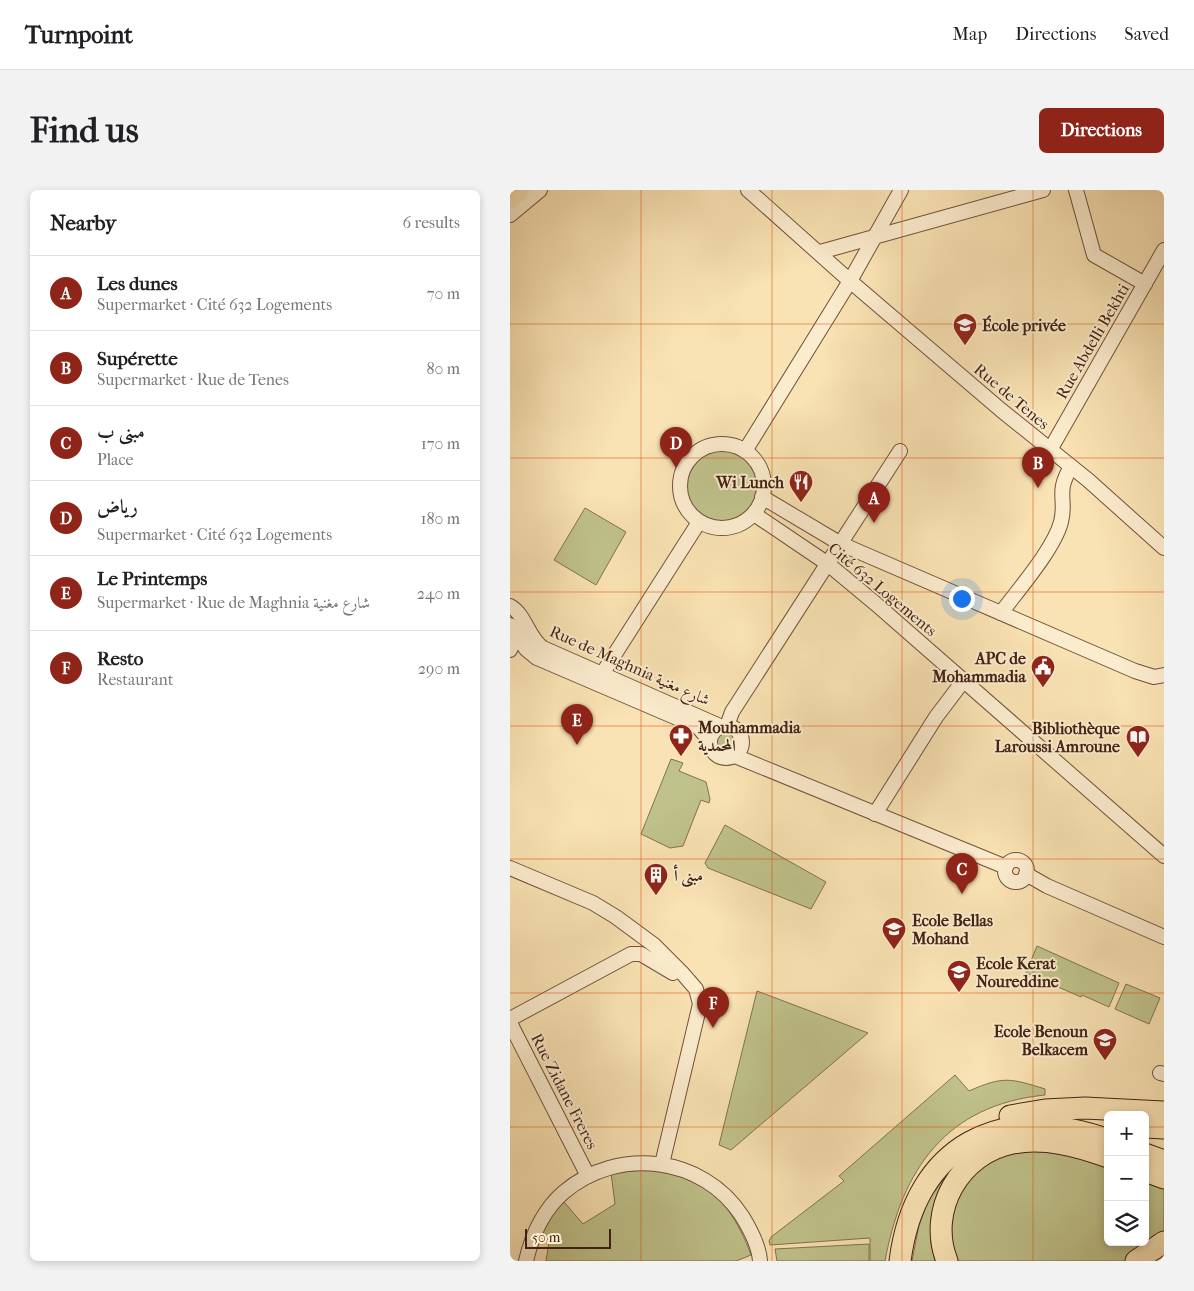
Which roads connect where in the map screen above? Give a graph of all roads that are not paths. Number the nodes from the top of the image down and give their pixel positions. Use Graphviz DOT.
graph roads {
  1 [pos="519,190"];
  2 [pos="540,190"];
  3 [pos="748,190"];
  4 [pos="901,190"];
  5 [pos="1043,190"];
  6 [pos="1076,190"];
  7 [pos="510,198"];
  8 [pos="510,216"];
  9 [pos="873,238"];
  10 [pos="1164,250"];
  11 [pos="820,252"];
  12 [pos="850,280"];
  13 [pos="1145,284"];
  14 [pos="1050,450"];
  15 [pos="745,451"];
  16 [pos="900,451"];
  17 [pos="1071,467"];
  18 [pos="762,497"];
  19 [pos="754,514"];
  20 [pos="699,522"];
  21 [pos="841,544"];
  22 [pos="1164,548"];
  23 [pos="828,564"];
  24 [pos="510,606"];
  25 [pos="1001,613"];
  26 [pos="519,630"];
  27 [pos="510,650"];
  28 [pos="1164,675"];
  29 [pos="599,679"];
  30 [pos="964,680"];
  31 [pos="725,727"];
  32 [pos="710,741"];
  33 [pos="735,756"];
  34 [pos="875,814"];
  35 [pos="1164,856"];
  36 [pos="510,868"];
  37 [pos="1164,937"];
  38 [pos="696,988"];
  39 [pos="510,1021"];
  40 [pos="1164,1112"];
  41 [pos="1104,1123"];
  42 [pos="1149,1127"];
  43 [pos="1164,1128"];
  44 [pos="987,1134"];
  45 [pos="1104,1139"];
  46 [pos="1149,1155"];
  47 [pos="1105,1156"];
  48 [pos="1164,1161"];
  49 [pos="662,1164"];
  50 [pos="1149,1172"];
  51 [pos="588,1176"];
  52 [pos="1164,1178"];
  53 [pos="1164,1242"];
  54 [pos="526,1261"];
  55 [pos="760,1261"];
  56 [pos="900,1261"];
  57 [pos="947,1261"];
  58 [pos="1136,1261"];
  1 -- 7 [label="highway"];
  2 -- 8 [label="street"];
  3 -- 11 [label="street, Rue de Tenes"];
  4 -- 9 [label="street"];
  5 -- 9 [label="street"];
  6 -- 13 [label="street"];
  9 -- 11 [label="street"];
  9 -- 12 [label="street"];
  10 -- 13 [label="street, Rue Abdelli Bekhti"];
  11 -- 12 [label="street, Rue de Tenes"];
  12 -- 14 [label="street, Rue de Tenes"];
  12 -- 15 [label="street"];
  13 -- 14 [label="street, Rue Abdelli Bekhti"];
  14 -- 17 [label="street, Rue de Tenes"];
  15 -- 18 [label="street"];
  15 -- 20 [label="street"];
  16 -- 21 [label="street"];
  17 -- 22 [label="street, Rue de Tenes"];
  17 -- 25 [label="street"];
  18 -- 19 [label="street"];
  18 -- 21 [label="street"];
  19 -- 20 [label="street"];
  19 -- 23 [label="street, Cité 632 Logements"];
  20 -- 29 [label="street"];
  21 -- 23 [label="street"];
  21 -- 25 [label="street"];
  23 -- 30 [label="street, Cité 632 Logements"];
  23 -- 31 [label="street"];
  24 -- 26 [label="street, Rue de Maghnia شارع مغنية"];
  25 -- 28 [label="street"];
  26 -- 27 [label="street"];
  26 -- 29 [label="street, Rue de Maghnia شارع مغنية"];
  29 -- 31 [label="street, Rue de Maghnia شارع مغنية"];
  29 -- 32 [label="street, Rue de Maghnia شارع مغنية"];
  30 -- 34 [label="street"];
  30 -- 35 [label="street, Cité 632 Logements"];
  31 -- 32 [label="street"];
  31 -- 33 [label="street"];
  32 -- 33 [label="street"];
  33 -- 34 [label="street"];
  34 -- 37 [label="street"];
  36 -- 38 [label="street"];
  38 -- 39 [label="street"];
  38 -- 49 [label="street"];
  39 -- 51 [label="street, Rue Zidane Freres"];
  40 -- 44 [label="highway"];
  41 -- 44 [label="highway"];
  42 -- 43 [label="highway"];
  44 -- 45 [label="highway"];
  44 -- 56 [label="highway"];
  46 -- 48 [label="highway"];
  47 -- 57 [label="highway"];
  49 -- 51 [label="street"];
  49 -- 55 [label="street"];
  50 -- 52 [label="highway"];
  51 -- 54 [label="street"];
  53 -- 58 [label="highway"];
}
